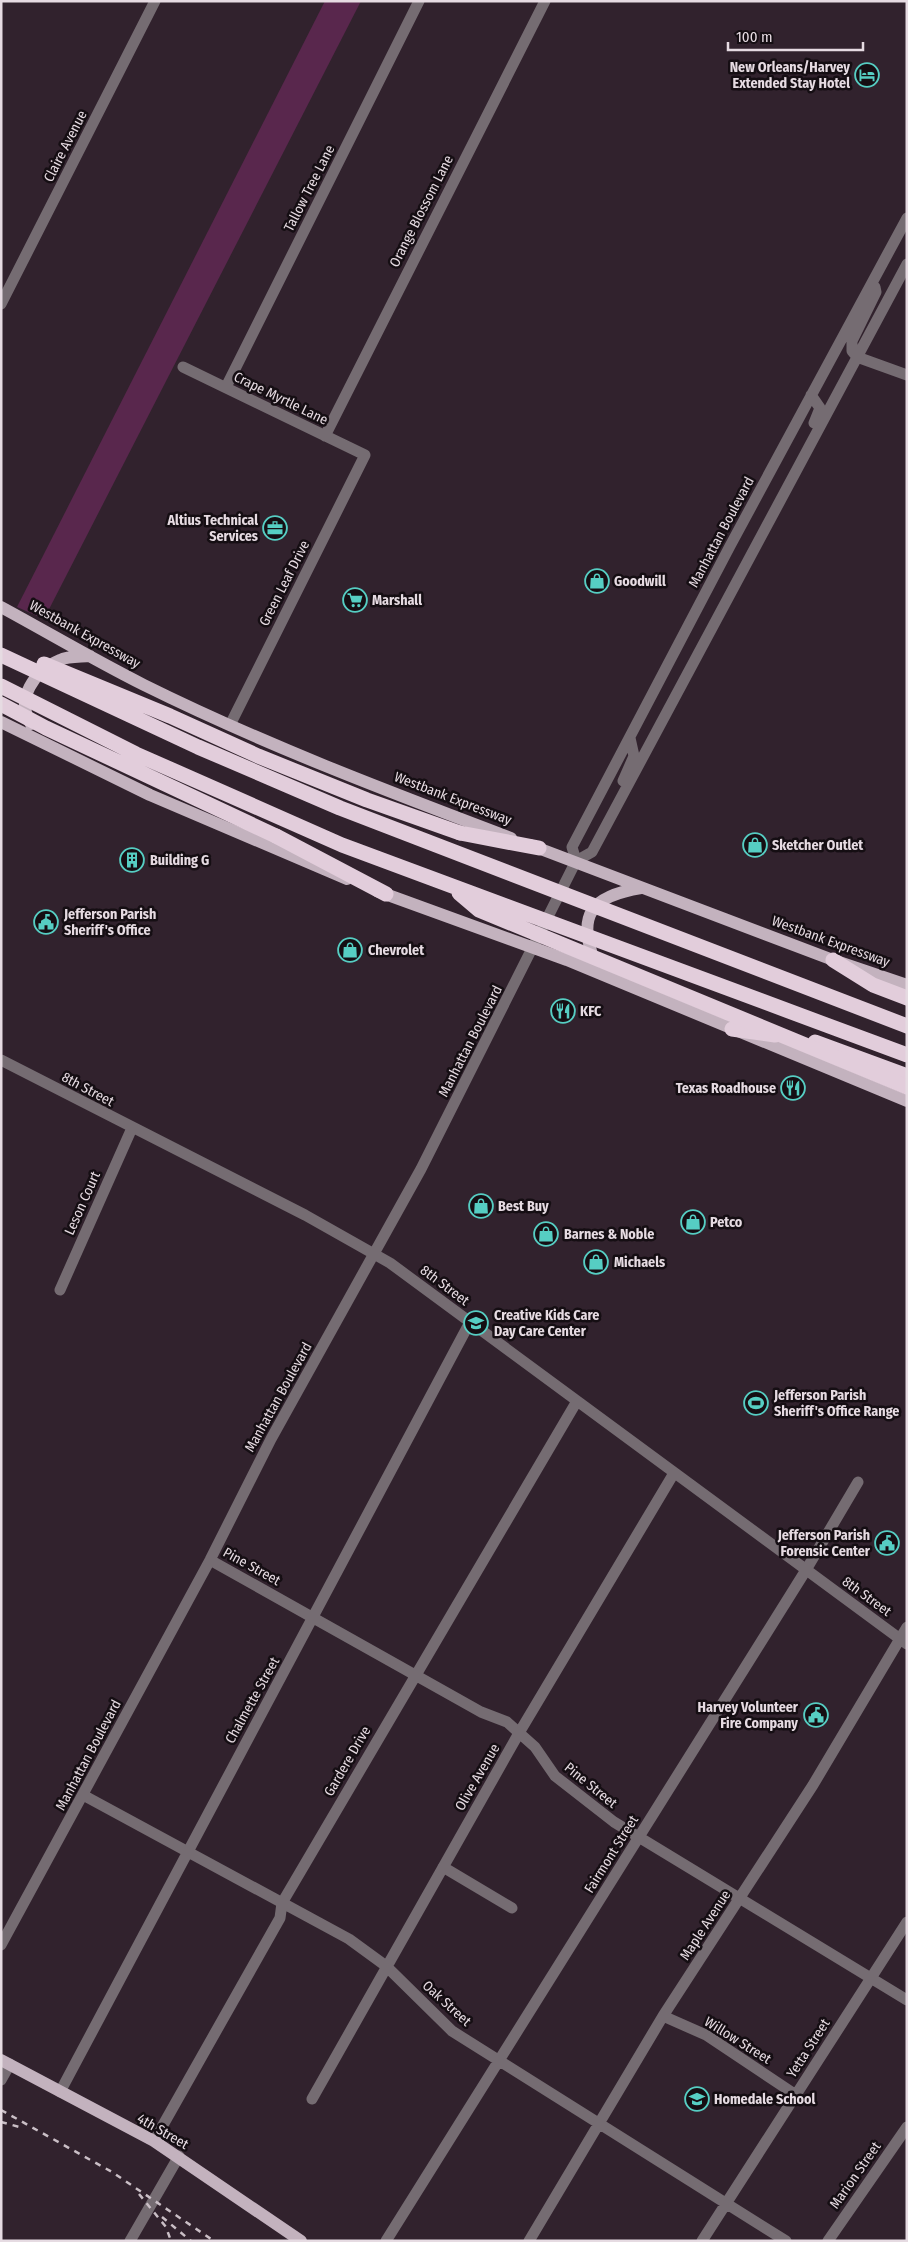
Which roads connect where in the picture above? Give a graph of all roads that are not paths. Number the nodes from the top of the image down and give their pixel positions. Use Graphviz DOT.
graph roads {
  1 [pos="155,1"];
  2 [pos="419,1"];
  3 [pos="540,3"];
  4 [pos="907,218"];
  5 [pos="907,264"];
  6 [pos="874,280"];
  7 [pos="1,304"];
  8 [pos="857,357"];
  9 [pos="183,367"];
  10 [pos="907,375"];
  11 [pos="226,387"];
  12 [pos="811,396"];
  13 [pos="325,436"];
  14 [pos="365,455"];
  15 [pos="794,475"];
  16 [pos="1,607"];
  17 [pos="1,654"];
  18 [pos="90,656"];
  19 [pos="1,686"];
  20 [pos="1,704"];
  21 [pos="1,722"];
  22 [pos="230,724"];
  23 [pos="630,738"];
  24 [pos="44,743"];
  25 [pos="627,787"];
  26 [pos="539,848"];
  27 [pos="576,861"];
  28 [pos="448,884"];
  29 [pos="640,888"];
  30 [pos="386,894"];
  31 [pos="534,948"];
  32 [pos="833,960"];
  33 [pos="600,974"];
  34 [pos="907,985"];
  35 [pos="907,998"];
  36 [pos="907,1026"];
  37 [pos="732,1029"];
  38 [pos="907,1055"];
  39 [pos="1,1060"];
  40 [pos="907,1076"];
  41 [pos="907,1087"];
  42 [pos="907,1101"];
  43 [pos="132,1128"];
  44 [pos="374,1254"];
  45 [pos="60,1290"];
  46 [pos="470,1322"];
  47 [pos="577,1401"];
  48 [pos="674,1473"];
  49 [pos="858,1482"];
  50 [pos="210,1560"];
  51 [pos="806,1570"];
  52 [pos="314,1617"];
  53 [pos="907,1627"];
  54 [pos="903,1642"];
  55 [pos="415,1674"];
  56 [pos="519,1733"];
  57 [pos="83,1795"];
  58 [pos="639,1837"];
  59 [pos="187,1851"];
  60 [pos="443,1866"];
  61 [pos="740,1900"];
  62 [pos="282,1902"];
  63 [pos="512,1908"];
  64 [pos="907,1922"];
  65 [pos="1,1945"];
  66 [pos="386,1966"];
  67 [pos="871,1978"];
  68 [pos="907,2000"];
  69 [pos="663,2016"];
  70 [pos="500,2061"];
  71 [pos="6,2062"];
  72 [pos="1,2080"];
  73 [pos="60,2092"];
  74 [pos="796,2095"];
  75 [pos="312,2099"];
  76 [pos="599,2122"];
  77 [pos="907,2127"];
  78 [pos="154,2141"];
  79 [pos="179,2156"];
  80 [pos="727,2203"];
  81 [pos="531,2240"];
  82 [pos="130,2241"];
  83 [pos="301,2241"];
  84 [pos="386,2241"];
  85 [pos="702,2241"];
  86 [pos="786,2241"];
  87 [pos="828,2241"];
  1 -- 7 [label="street, Claire Avenue"];
  2 -- 11 [label="street, Tallow Tree Lane"];
  3 -- 13 [label="street, Orange Blossom Lane"];
  4 -- 6 [label="street, Manhattan Boulevard"];
  5 -- 8 [label="street, Manhattan Boulevard"];
  6 -- 8 [label="street"];
  6 -- 12 [label="street, Manhattan Boulevard"];
  8 -- 10 [label="street"];
  8 -- 15 [label="street, Manhattan Boulevard"];
  9 -- 11 [label="street, Crape Myrtle Lane"];
  11 -- 13 [label="street, Crape Myrtle Lane"];
  12 -- 15 [label="street"];
  12 -- 23 [label="street, Manhattan Boulevard"];
  13 -- 14 [label="street, Crape Myrtle Lane"];
  14 -- 22 [label="street, Green Leaf Drive"];
  15 -- 25 [label="street, Manhattan Boulevard"];
  16 -- 18 [label="main road, Westbank Expressway"];
  17 -- 26 [label="highway, bridge"];
  17 -- 36 [label="highway, bridge"];
  18 -- 22 [label="main road, Westbank Expressway"];
  18 -- 24 [label="main road"];
  19 -- 28 [label="highway, bridge"];
  20 -- 30 [label="highway, bridge"];
  21 -- 24 [label="main road"];
  22 -- 26 [label="main road, Westbank Expressway"];
  23 -- 25 [label="street"];
  23 -- 27 [label="street, Manhattan Boulevard"];
  24 -- 30 [label="main road"];
  25 -- 27 [label="street, Manhattan Boulevard"];
  26 -- 27 [label="main road, Westbank Expressway"];
  27 -- 29 [label="main road, Westbank Expressway"];
  27 -- 31 [label="street, Manhattan Boulevard"];
  28 -- 38 [label="highway, bridge"];
  28 -- 41 [label="highway, bridge"];
  29 -- 32 [label="main road, Westbank Expressway"];
  29 -- 33 [label="main road"];
  30 -- 31 [label="main road"];
  31 -- 33 [label="main road"];
  31 -- 44 [label="street, Manhattan Boulevard"];
  32 -- 34 [label="main road, Westbank Expressway"];
  32 -- 35 [label="highway"];
  33 -- 37 [label="main road"];
  37 -- 40 [label="highway"];
  37 -- 42 [label="main road"];
  39 -- 43 [label="street, 8th Street"];
  43 -- 44 [label="street, 8th Street"];
  43 -- 45 [label="street, Leson Court"];
  44 -- 46 [label="street, 8th Street"];
  44 -- 50 [label="street, Manhattan Boulevard"];
  46 -- 47 [label="street, 8th Street"];
  46 -- 52 [label="street, Chalmette Street"];
  47 -- 48 [label="street, 8th Street"];
  47 -- 55 [label="street, Gardere Drive"];
  48 -- 51 [label="street, 8th Street"];
  48 -- 56 [label="street, Olive Avenue"];
  49 -- 51 [label="street, Fairmont Street"];
  50 -- 52 [label="street, Pine Street"];
  50 -- 57 [label="street, Manhattan Boulevard"];
  51 -- 54 [label="street, 8th Street"];
  51 -- 58 [label="street, Fairmont Street"];
  52 -- 55 [label="street, Pine Street"];
  52 -- 59 [label="street, Chalmette Street"];
  53 -- 54 [label="street, Maple Avenue"];
  54 -- 61 [label="street, Maple Avenue"];
  55 -- 56 [label="street, Pine Street"];
  55 -- 62 [label="street, Gardere Drive"];
  56 -- 58 [label="street, Pine Street"];
  56 -- 60 [label="street, Olive Avenue"];
  57 -- 59 [label="street, Oak Street"];
  57 -- 65 [label="street, Manhattan Boulevard"];
  58 -- 61 [label="street, Pine Street"];
  58 -- 70 [label="street, Fairmont Street"];
  59 -- 62 [label="street, Oak Street"];
  59 -- 73 [label="street, Chalmette Street"];
  60 -- 63 [label="street"];
  60 -- 66 [label="street, Olive Avenue"];
  61 -- 67 [label="street, Pine Street"];
  61 -- 69 [label="street, Maple Avenue"];
  62 -- 66 [label="street, Oak Street"];
  62 -- 78 [label="street, Gardere Drive"];
  64 -- 67 [label="street, Yetta Street"];
  66 -- 70 [label="street, Oak Street"];
  66 -- 75 [label="street, Olive Avenue"];
  67 -- 68 [label="street, Pine Street"];
  67 -- 74 [label="street, Yetta Street"];
  69 -- 74 [label="street, Willow Street"];
  69 -- 76 [label="street, Maple Avenue"];
  70 -- 76 [label="street, Oak Street"];
  70 -- 84 [label="street, Fairmont Street"];
  71 -- 72 [label="street"];
  71 -- 73 [label="main road, 4th Street"];
  73 -- 78 [label="main road, 4th Street"];
  74 -- 80 [label="street, Yetta Street"];
  76 -- 80 [label="street, Oak Street"];
  76 -- 81 [label="street, Maple Avenue"];
  77 -- 87 [label="street, Marion Street"];
  78 -- 79 [label="main road, 4th Street"];
  79 -- 82 [label="street"];
  79 -- 83 [label="main road, 4th Street"];
  80 -- 85 [label="street, Yetta Street"];
  80 -- 86 [label="street, Oak Street"];
}
